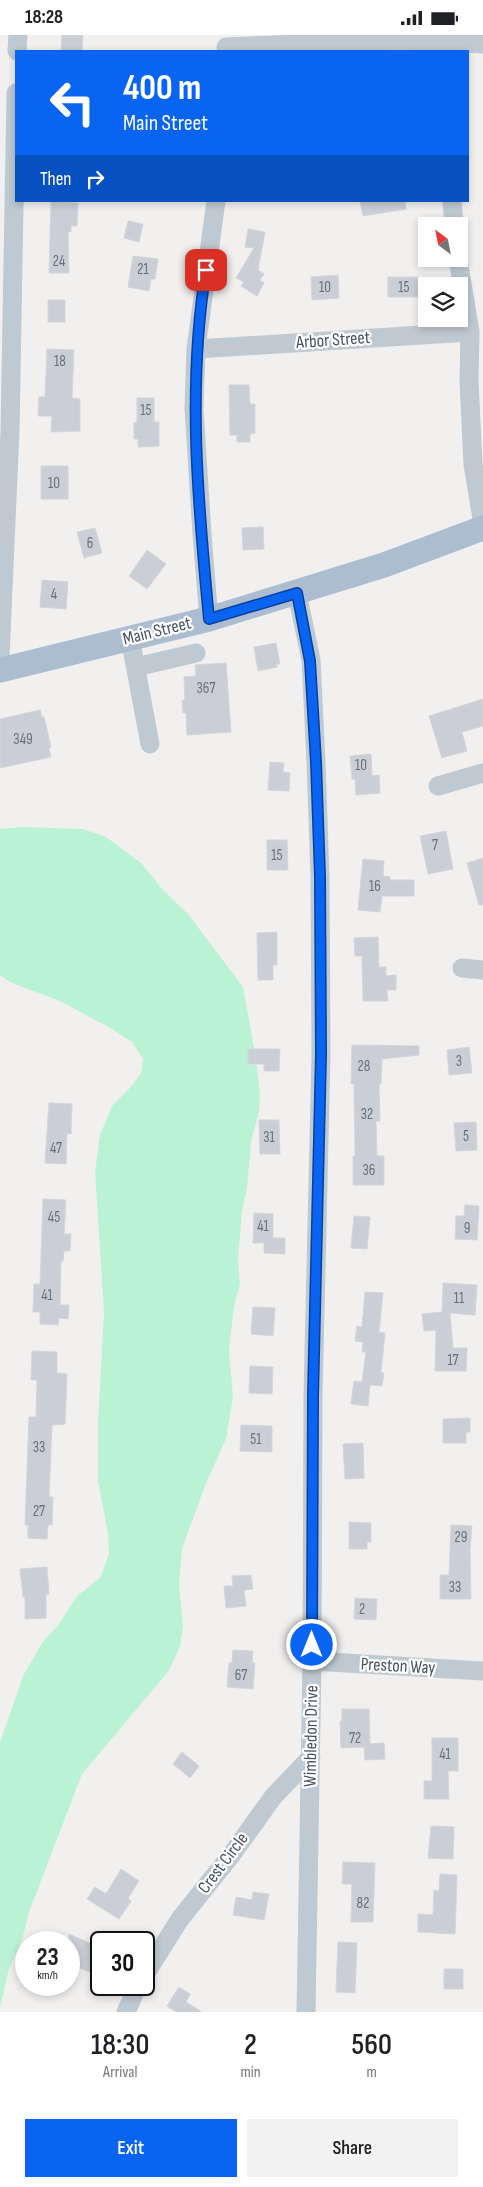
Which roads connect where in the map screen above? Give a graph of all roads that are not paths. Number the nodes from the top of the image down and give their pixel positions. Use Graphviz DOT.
graph roads {
  1 [pos="18,35"];
  2 [pos="227,44"];
  3 [pos="483,44"];
  4 [pos="437,46"];
  5 [pos="17,50"];
  6 [pos="15,149"];
  7 [pos="216,202"];
  8 [pos="452,202"];
  9 [pos="453,217"];
  10 [pos="459,267"];
  11 [pos="470,332"];
  12 [pos="196,349"];
  13 [pos="483,527"];
  14 [pos="297,593"];
  15 [pos="209,619"];
  16 [pos="130,638"];
  17 [pos="196,653"];
  18 [pos="0,657"];
  19 [pos="136,667"];
  20 [pos="0,670"];
  21 [pos="150,744"];
  22 [pos="483,773"];
  23 [pos="438,786"];
  24 [pos="462,967"];
  25 [pos="483,970"];
  26 [pos="312,1661"];
  27 [pos="483,1671"];
  28 [pos="311,1757"];
  29 [pos="155,1959"];
  30 [pos="133,1996"];
  31 [pos="126,2012"];
  32 [pos="306,2012"];
  1 -- 5 [label="street"];
  2 -- 4 [label="street"];
  3 -- 4 [label="street"];
  6 -- 18 [label="street"];
  7 -- 12 [label="street"];
  8 -- 9 [label="street"];
  10 -- 11 [label="street"];
  11 -- 12 [label="street, Arbor Street"];
  11 -- 13 [label="street"];
  12 -- 15 [label="street"];
  13 -- 14 [label="main road, Main Street"];
  14 -- 15 [label="main road, Main Street"];
  14 -- 26 [label="street, Wimbledon Drive"];
  15 -- 16 [label="main road, Main Street"];
  16 -- 19 [label="street"];
  16 -- 20 [label="main road, Main Street"];
  17 -- 19 [label="street"];
  19 -- 21 [label="street"];
  22 -- 23 [label="street"];
  24 -- 25 [label="street"];
  26 -- 27 [label="street, Preston Way"];
  26 -- 28 [label="street, Wimbledon Drive"];
  28 -- 29 [label="street, Crest Circle"];
  28 -- 32 [label="street, Wimbledon Drive"];
  30 -- 31 [label="street"];
}
